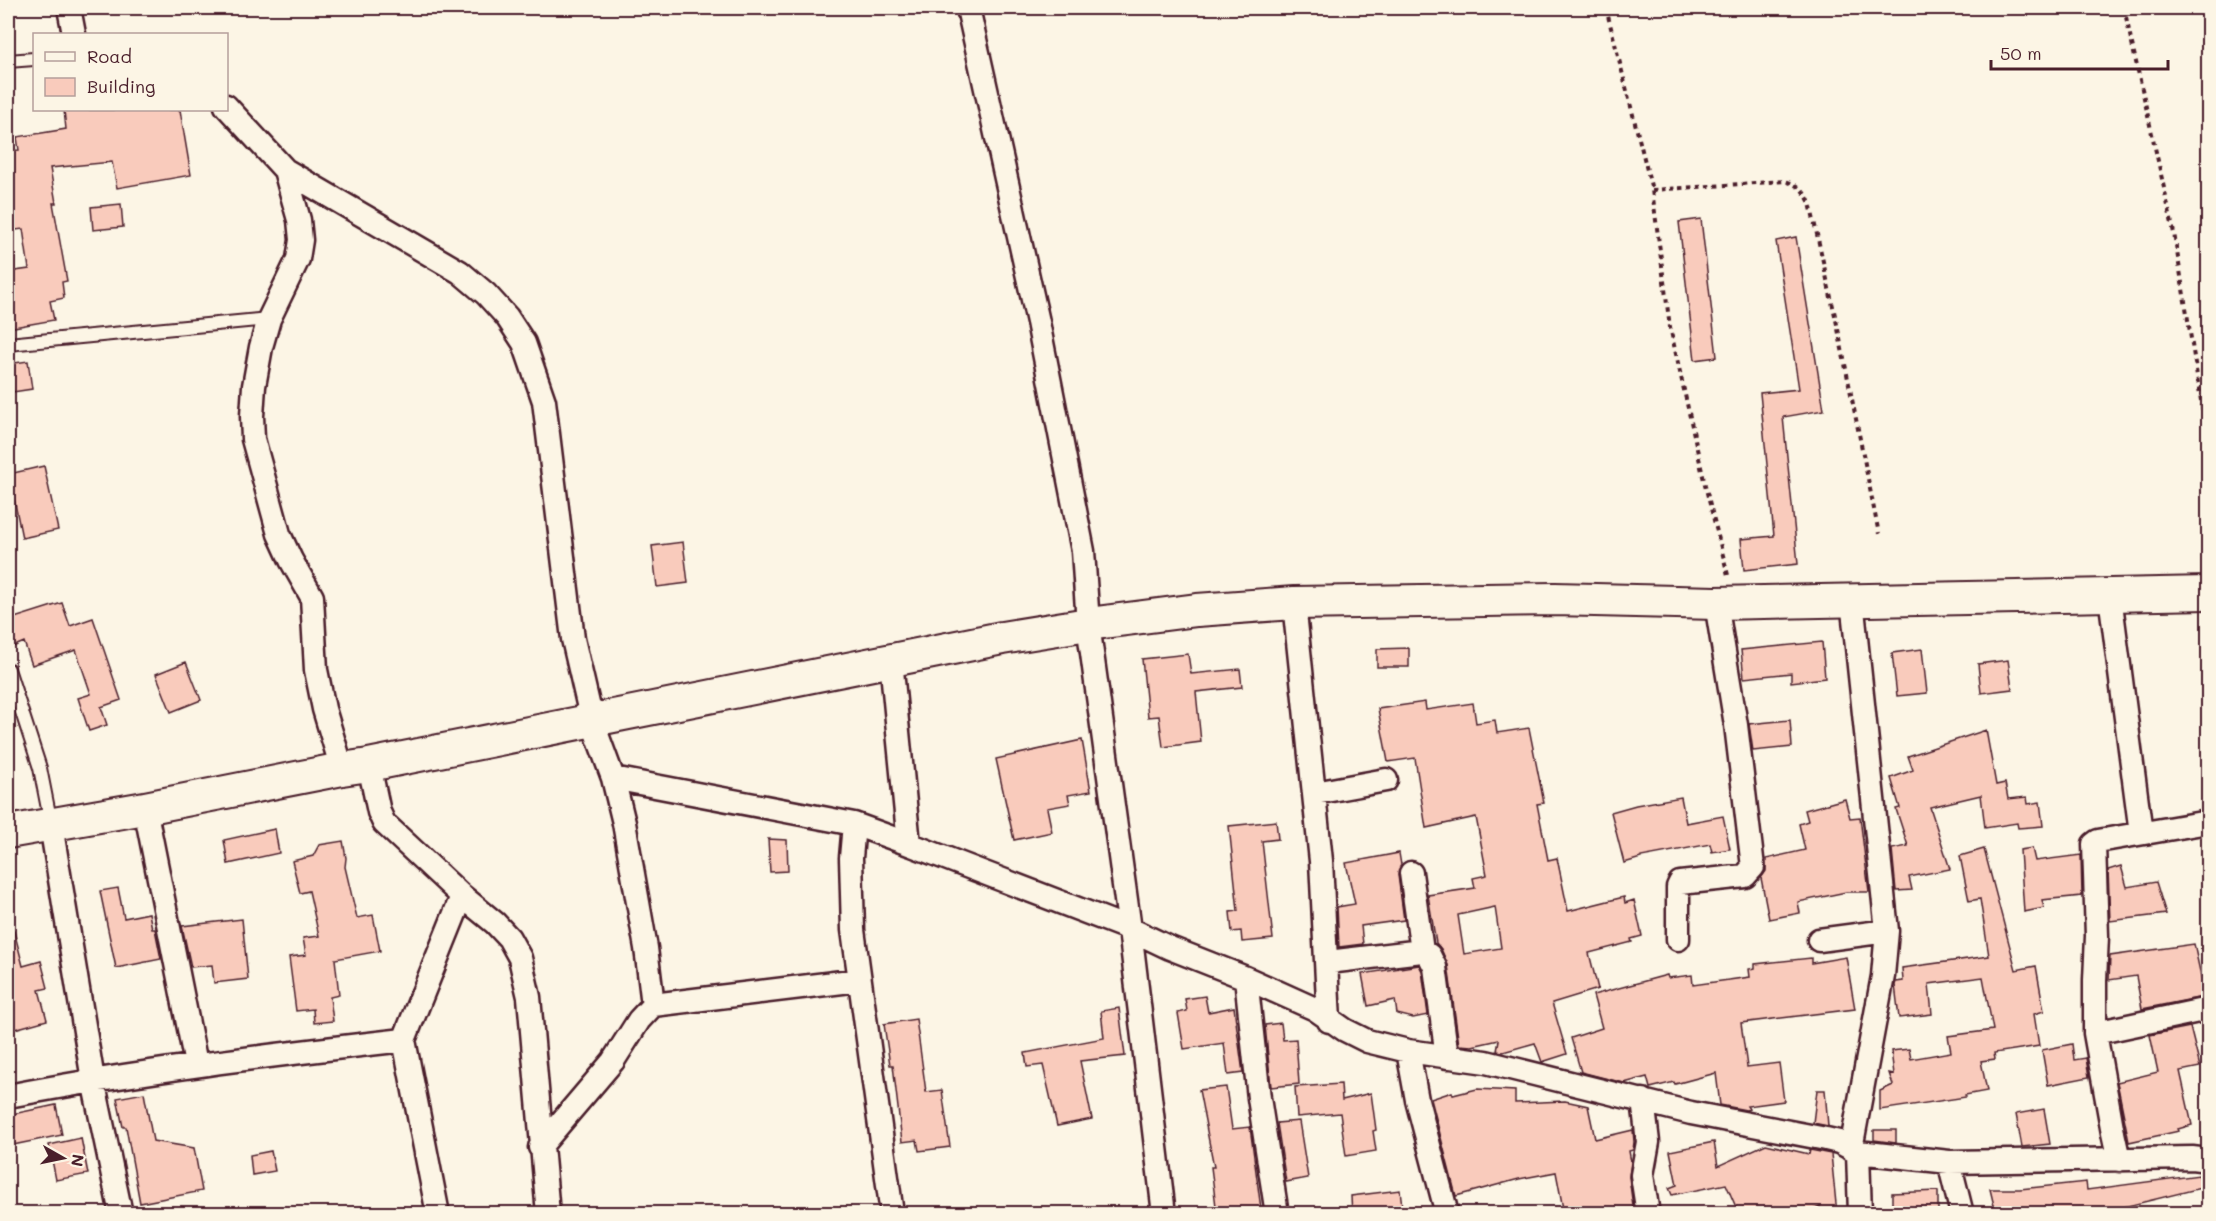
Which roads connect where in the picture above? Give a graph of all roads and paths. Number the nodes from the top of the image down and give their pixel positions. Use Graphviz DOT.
graph roads {
  1 [pos="69,8"];
  2 [pos="968,8"];
  3 [pos="1606,8"];
  4 [pos="2124,8"];
  5 [pos="74,33"];
  6 [pos="33,59"];
  7 [pos="8,61"];
  8 [pos="228,107"];
  9 [pos="285,170"];
  10 [pos="1652,190"];
  11 [pos="269,319"];
  12 [pos="8,344"];
  13 [pos="2208,444"];
  14 [pos="1879,534"];
  15 [pos="2208,593"];
  16 [pos="2110,596"];
  17 [pos="1852,600"];
  18 [pos="1726,602"];
  19 [pos="1294,603"];
  20 [pos="1088,624"];
  21 [pos="891,660"];
  22 [pos="8,669"];
  23 [pos="592,721"];
  24 [pos="356,767"];
  25 [pos="613,778"];
  26 [pos="1386,780"];
  27 [pos="1315,793"];
  28 [pos="145,808"];
  29 [pos="2208,822"];
  30 [pos="854,824"];
  31 [pos="51,825"];
  32 [pos="8,832"];
  33 [pos="2141,833"];
  34 [pos="909,844"];
  35 [pos="1411,873"];
  36 [pos="462,896"];
  37 [pos="1130,929"];
  38 [pos="1887,931"];
  39 [pos="1678,939"];
  40 [pos="1819,940"];
  41 [pos="1422,951"];
  42 [pos="1328,962"];
  43 [pos="1246,978"];
  44 [pos="859,980"];
  45 [pos="653,1005"];
  46 [pos="2208,1009"];
  47 [pos="1329,1021"];
  48 [pos="2095,1033"];
  49 [pos="404,1040"];
  50 [pos="1408,1051"];
  51 [pos="1447,1057"];
  52 [pos="196,1064"];
  53 [pos="93,1080"];
  54 [pos="8,1096"];
  55 [pos="1643,1100"];
  56 [pos="540,1147"];
  57 [pos="1854,1150"];
  58 [pos="2120,1160"];
  59 [pos="2208,1160"];
  60 [pos="1949,1162"];
  61 [pos="121,1214"];
  62 [pos="438,1214"];
  63 [pos="548,1214"];
  64 [pos="892,1214"];
  65 [pos="1164,1214"];
  66 [pos="1277,1214"];
  67 [pos="1447,1214"];
  68 [pos="1648,1214"];
  69 [pos="1860,1214"];
  70 [pos="1962,1214"];
  1 -- 5 [label="street"];
  2 -- 20 [label="street"];
  3 -- 10 [label="path"];
  4 -- 13 [label="path"];
  6 -- 7 [label="lane"];
  8 -- 9 [label="street"];
  9 -- 11 [label="street"];
  9 -- 23 [label="street"];
  10 -- 14 [label="path"];
  10 -- 18 [label="path"];
  11 -- 12 [label="lane"];
  11 -- 24 [label="street"];
  15 -- 16 [label="street"];
  16 -- 17 [label="street"];
  16 -- 33 [label="street"];
  17 -- 18 [label="street"];
  17 -- 38 [label="street"];
  18 -- 19 [label="street"];
  18 -- 39 [label="street"];
  19 -- 20 [label="street"];
  19 -- 27 [label="street"];
  20 -- 21 [label="street"];
  20 -- 37 [label="street"];
  21 -- 23 [label="street"];
  21 -- 34 [label="street"];
  22 -- 31 [label="lane"];
  23 -- 24 [label="street"];
  23 -- 25 [label="street"];
  24 -- 28 [label="street"];
  24 -- 36 [label="street"];
  25 -- 30 [label="street"];
  25 -- 45 [label="street"];
  26 -- 27 [label="street"];
  27 -- 42 [label="street"];
  28 -- 31 [label="street"];
  28 -- 52 [label="street"];
  29 -- 33 [label="street"];
  30 -- 34 [label="street"];
  30 -- 44 [label="street"];
  31 -- 32 [label="street"];
  31 -- 53 [label="street"];
  33 -- 48 [label="street"];
  34 -- 37 [label="street"];
  35 -- 41 [label="street"];
  36 -- 49 [label="street"];
  36 -- 56 [label="street"];
  37 -- 43 [label="street"];
  37 -- 65 [label="street"];
  38 -- 40 [label="street"];
  38 -- 57 [label="street"];
  41 -- 42 [label="street"];
  41 -- 51 [label="street"];
  42 -- 47 [label="street"];
  43 -- 47 [label="street"];
  43 -- 66 [label="street"];
  44 -- 45 [label="street"];
  44 -- 64 [label="street"];
  45 -- 56 [label="street"];
  46 -- 48 [label="street"];
  47 -- 50 [label="street"];
  48 -- 58 [label="street"];
  49 -- 52 [label="street"];
  49 -- 62 [label="street"];
  50 -- 51 [label="street"];
  50 -- 67 [label="street"];
  51 -- 55 [label="street"];
  52 -- 53 [label="street"];
  53 -- 54 [label="street"];
  53 -- 61 [label="street"];
  55 -- 57 [label="street"];
  55 -- 68 [label="street"];
  56 -- 63 [label="street"];
  57 -- 60 [label="street"];
  57 -- 69 [label="street"];
  58 -- 59 [label="street"];
  58 -- 60 [label="street"];
  60 -- 70 [label="street"];
}
